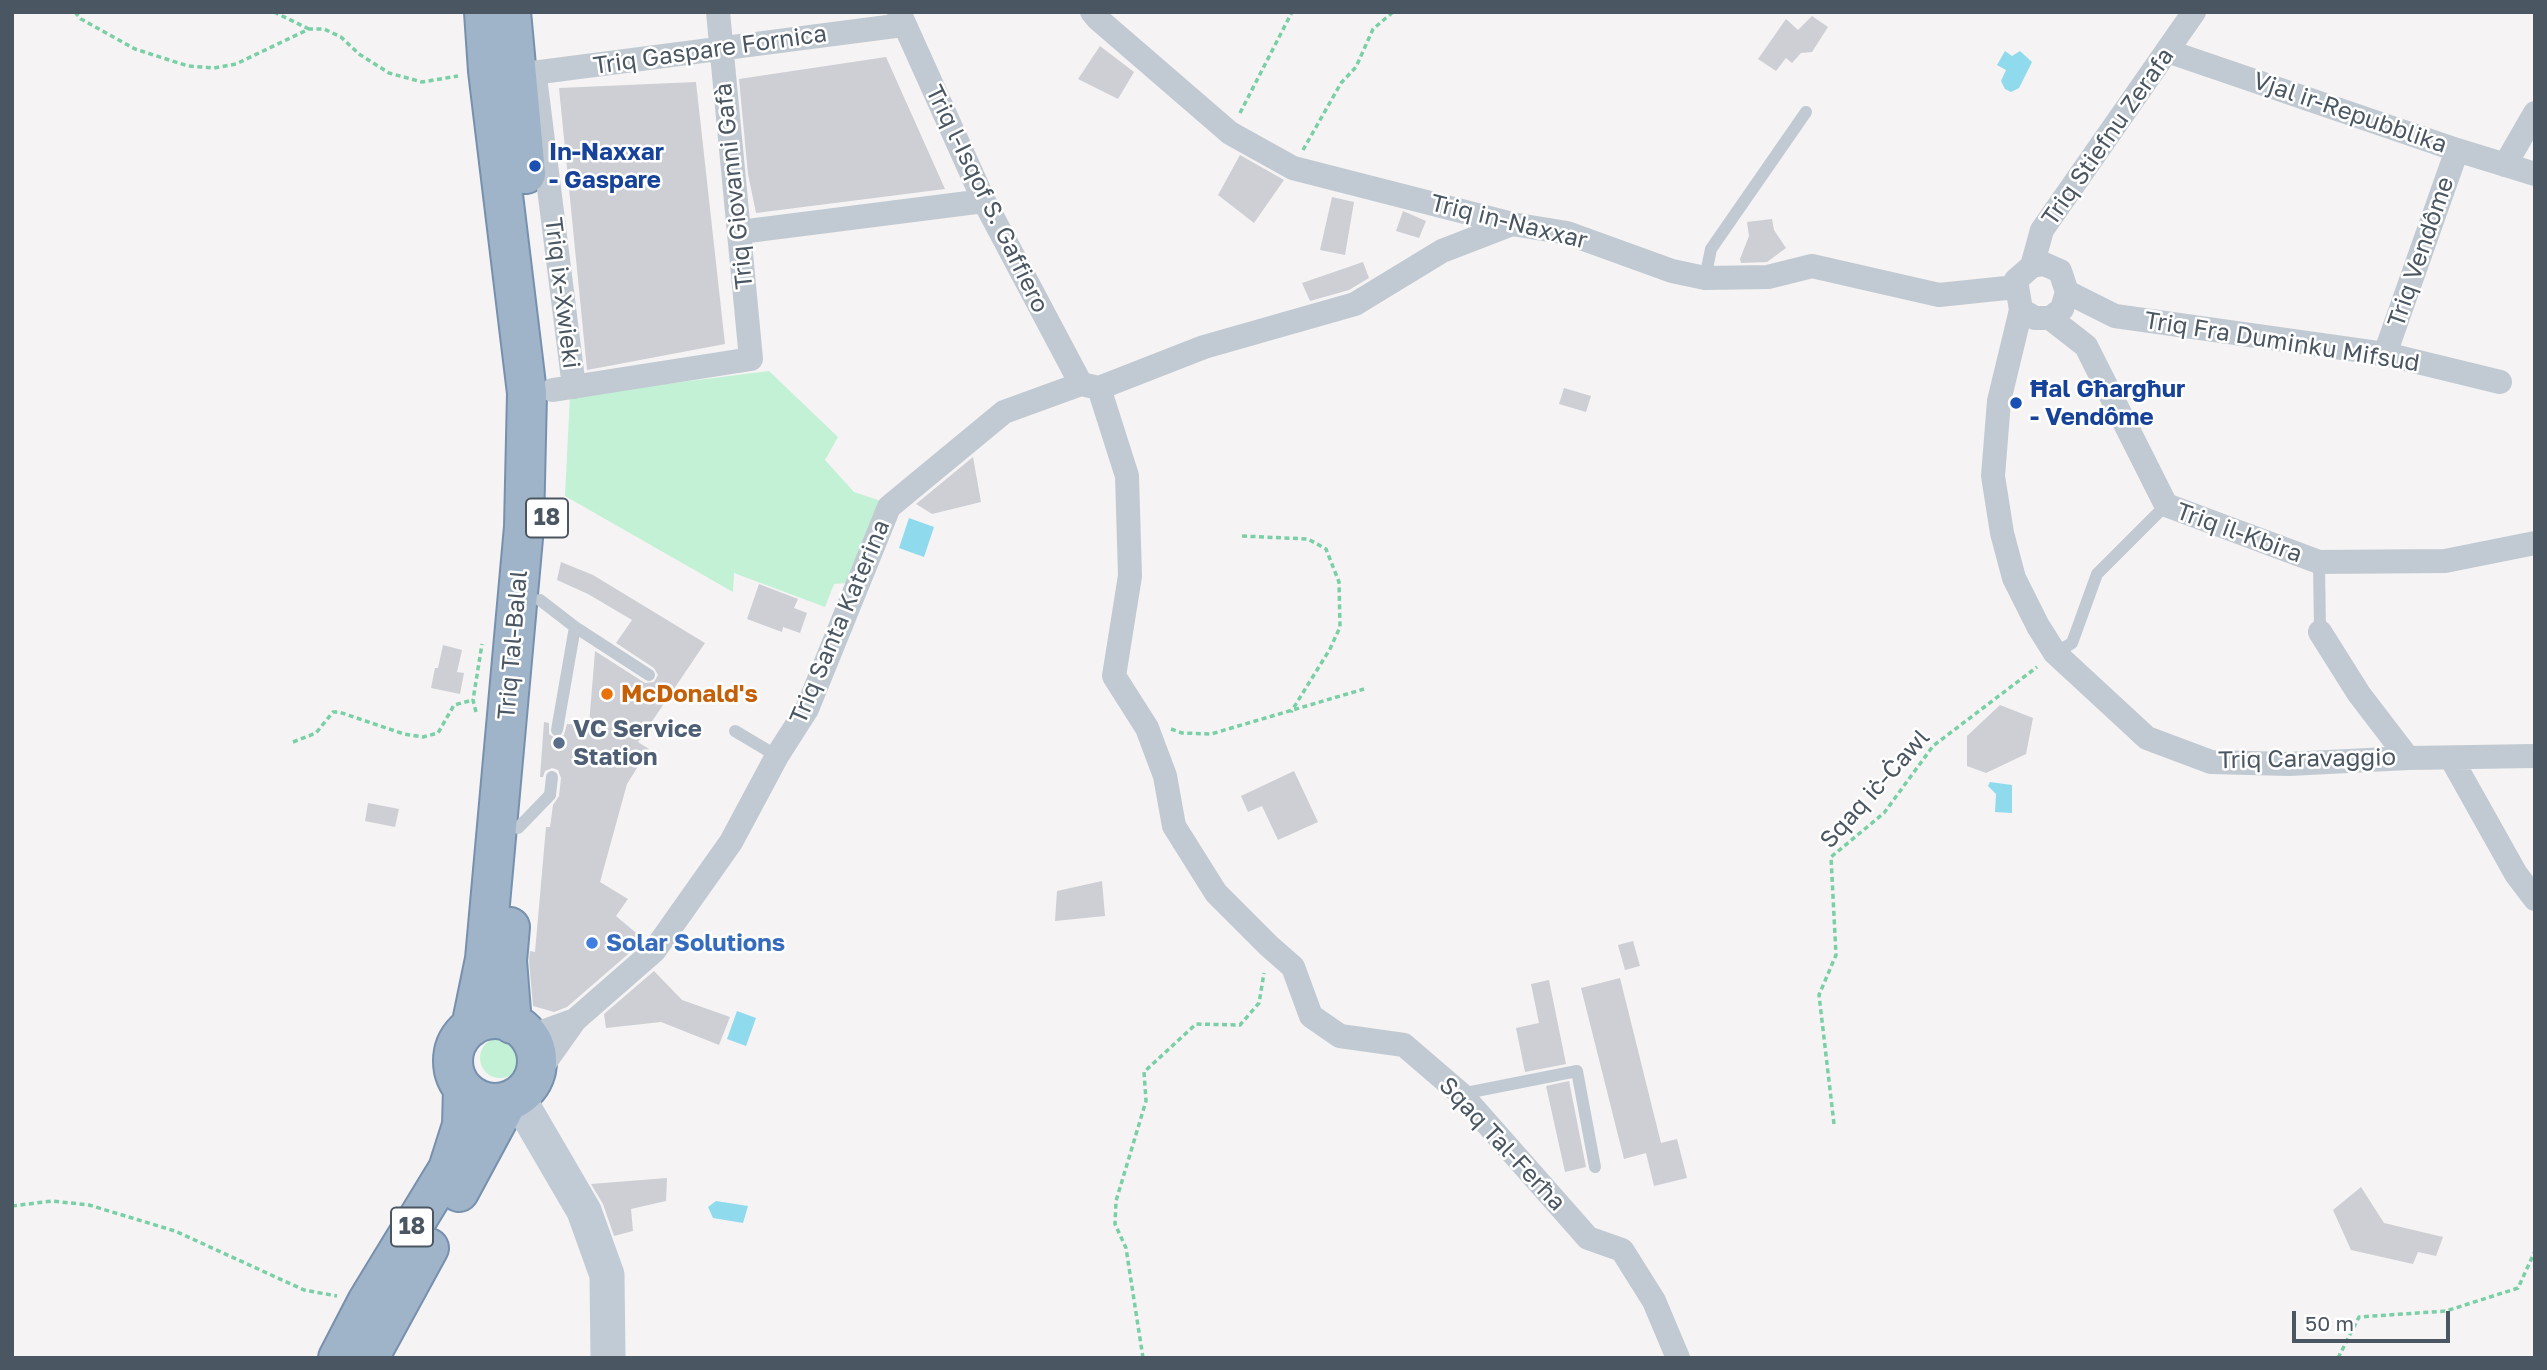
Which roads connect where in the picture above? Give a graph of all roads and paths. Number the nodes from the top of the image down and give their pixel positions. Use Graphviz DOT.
graph roads {
  1 [pos="75,12"];
  2 [pos="274,12"];
  3 [pos="484,12"];
  4 [pos="511,12"];
  5 [pos="718,12"];
  6 [pos="1093,12"];
  7 [pos="1292,12"];
  8 [pos="1392,12"];
  9 [pos="2194,12"];
  10 [pos="901,19"];
  11 [pos="309,29"];
  12 [pos="720,47"];
  13 [pos="2167,51"];
  14 [pos="513,73"];
  15 [pos="1805,112"];
  16 [pos="2535,113"];
  17 [pos="1230,133"];
  18 [pos="2457,150"];
  19 [pos="2505,165"];
  20 [pos="1293,168"];
  21 [pos="2535,174"];
  22 [pos="984,201"];
  23 [pos="1512,224"];
  24 [pos="740,232"];
  25 [pos="2032,266"];
  26 [pos="1706,278"];
  27 [pos="2067,292"];
  28 [pos="2018,299"];
  29 [pos="2050,318"];
  30 [pos="2385,354"];
  31 [pos="2500,382"];
  32 [pos="1090,386"];
  33 [pos="563,389"];
  34 [pos="2166,505"];
  35 [pos="1242,536"];
  36 [pos="2535,544"];
  37 [pos="2319,562"];
  38 [pos="540,600"];
  39 [pos="575,627"];
  40 [pos="2320,632"];
  41 [pos="2055,653"];
  42 [pos="649,676"];
  43 [pos="1364,690"];
  44 [pos="473,700"];
  45 [pos="1291,712"];
  46 [pos="1147,728"];
  47 [pos="557,730"];
  48 [pos="735,731"];
  49 [pos="293,742"];
  50 [pos="777,755"];
  51 [pos="2535,756"];
  52 [pos="2407,758"];
  53 [pos="2451,758"];
  54 [pos="552,778"];
  55 [pos="518,828"];
  56 [pos="2535,898"];
  57 [pos="1269,946"];
  58 [pos="575,1020"];
  59 [pos="471,1027"];
  60 [pos="520,1030"];
  61 [pos="463,1089"];
  62 [pos="519,1093"];
  63 [pos="1461,1094"];
  64 [pos="1835,1124"];
  65 [pos="1595,1167"];
  66 [pos="12,1206"];
  67 [pos="2535,1251"];
  68 [pos="367,1302"];
  69 [pos="338,1358"];
  70 [pos="369,1358"];
  71 [pos="608,1358"];
  72 [pos="1143,1358"];
  73 [pos="1678,1358"];
  74 [pos="2338,1358"];
  1 -- 11 [label="path"];
  2 -- 11 [label="path"];
  3 -- 14 [label="highway, Triq Tal-Balal / 18"];
  4 -- 14 [label="highway, Triq Tal-Balal / 18"];
  5 -- 12 [label="street, Triq Giovanni Gafà"];
  6 -- 17 [label="street, Triq in-Naxxar"];
  7 -- 17 [label="path"];
  8 -- 20 [label="path"];
  9 -- 13 [label="street, Triq Stiefnu Zerafa"];
  10 -- 12 [label="street, Triq Gaspare Fornica"];
  10 -- 22 [label="street, Triq l-Isqof S. Gaffiero"];
  11 -- 14 [label="path"];
  12 -- 14 [label="street, Triq Gaspare Fornica"];
  12 -- 24 [label="street, Triq Giovanni Gafà"];
  13 -- 18 [label="street, Vjal ir-Repubblika"];
  13 -- 25 [label="street, Triq Stiefnu Zerafa"];
  14 -- 33 [label="highway, Triq Tal-Balal / 18"];
  14 -- 59 [label="highway, Triq Tal-Balal / 18"];
  15 -- 26 [label="lane"];
  16 -- 19 [label="street"];
  17 -- 20 [label="street, Triq in-Naxxar"];
  18 -- 19 [label="street, Vjal ir-Repubblika"];
  18 -- 30 [label="street, Triq Vendôme"];
  19 -- 21 [label="street, Vjal ir-Repubblika"];
  20 -- 23 [label="street, Triq in-Naxxar"];
  22 -- 24 [label="street"];
  22 -- 32 [label="street, Triq l-Isqof S. Gaffiero"];
  23 -- 26 [label="street, Triq in-Naxxar"];
  23 -- 32 [label="street, Triq Santa Katerina"];
  24 -- 33 [label="street, Triq Giovanni Gafà"];
  25 -- 27 [label="street"];
  25 -- 28 [label="street"];
  26 -- 28 [label="street, Triq in-Naxxar"];
  27 -- 29 [label="street"];
  27 -- 30 [label="street, Triq Fra Duminku Mifsud"];
  28 -- 29 [label="street"];
  28 -- 41 [label="street, Triq Caravaggio"];
  29 -- 34 [label="street, Triq il-Kbira"];
  30 -- 31 [label="street, Triq Fra Duminku Mifsud"];
  32 -- 46 [label="street, Sqaq Tal-Ferħa"];
  32 -- 50 [label="street, Triq Santa Katerina"];
  33 -- 38 [label="highway, Triq Tal-Balal / 18"];
  34 -- 37 [label="street, Triq il-Kbira"];
  34 -- 41 [label="lane"];
  35 -- 45 [label="path"];
  36 -- 37 [label="street, Triq il-Kbira"];
  37 -- 40 [label="lane"];
  38 -- 39 [label="lane"];
  38 -- 55 [label="highway, Triq Tal-Balal / 18"];
  39 -- 42 [label="lane"];
  39 -- 47 [label="lane"];
  40 -- 52 [label="street"];
  41 -- 52 [label="street, Triq Caravaggio"];
  41 -- 64 [label="path, Sqaq iċ-Ċawl"];
  43 -- 45 [label="path"];
  44 -- 49 [label="path"];
  45 -- 46 [label="path"];
  46 -- 57 [label="street, Sqaq Tal-Ferħa"];
  48 -- 50 [label="lane"];
  50 -- 58 [label="street, Triq Santa Katerina"];
  51 -- 53 [label="street, Triq Caravaggio"];
  52 -- 53 [label="street, Triq Caravaggio"];
  53 -- 56 [label="street"];
  54 -- 55 [label="lane"];
  55 -- 60 [label="highway, Triq Tal-Balal / 18"];
  57 -- 63 [label="street, Sqaq Tal-Ferħa"];
  57 -- 72 [label="path"];
  58 -- 60 [label="street, Triq Santa Katerina"];
  58 -- 62 [label="street, Triq Santa Katerina"];
  59 -- 60 [label="highway"];
  59 -- 61 [label="highway, Triq Tal-Balal / 18"];
  60 -- 62 [label="highway, Triq Tal-Balal / 18"];
  61 -- 62 [label="highway"];
  61 -- 68 [label="highway, Triq Tal-Balal / 18"];
  62 -- 70 [label="highway, Triq Tal-Balal / 18"];
  62 -- 71 [label="main road"];
  63 -- 65 [label="lane"];
  63 -- 73 [label="street, Sqaq Tal-Ferħa"];
  66 -- 68 [label="path"];
  67 -- 74 [label="path"];
  68 -- 69 [label="highway, Triq Tal-Balal / 18"];
}
